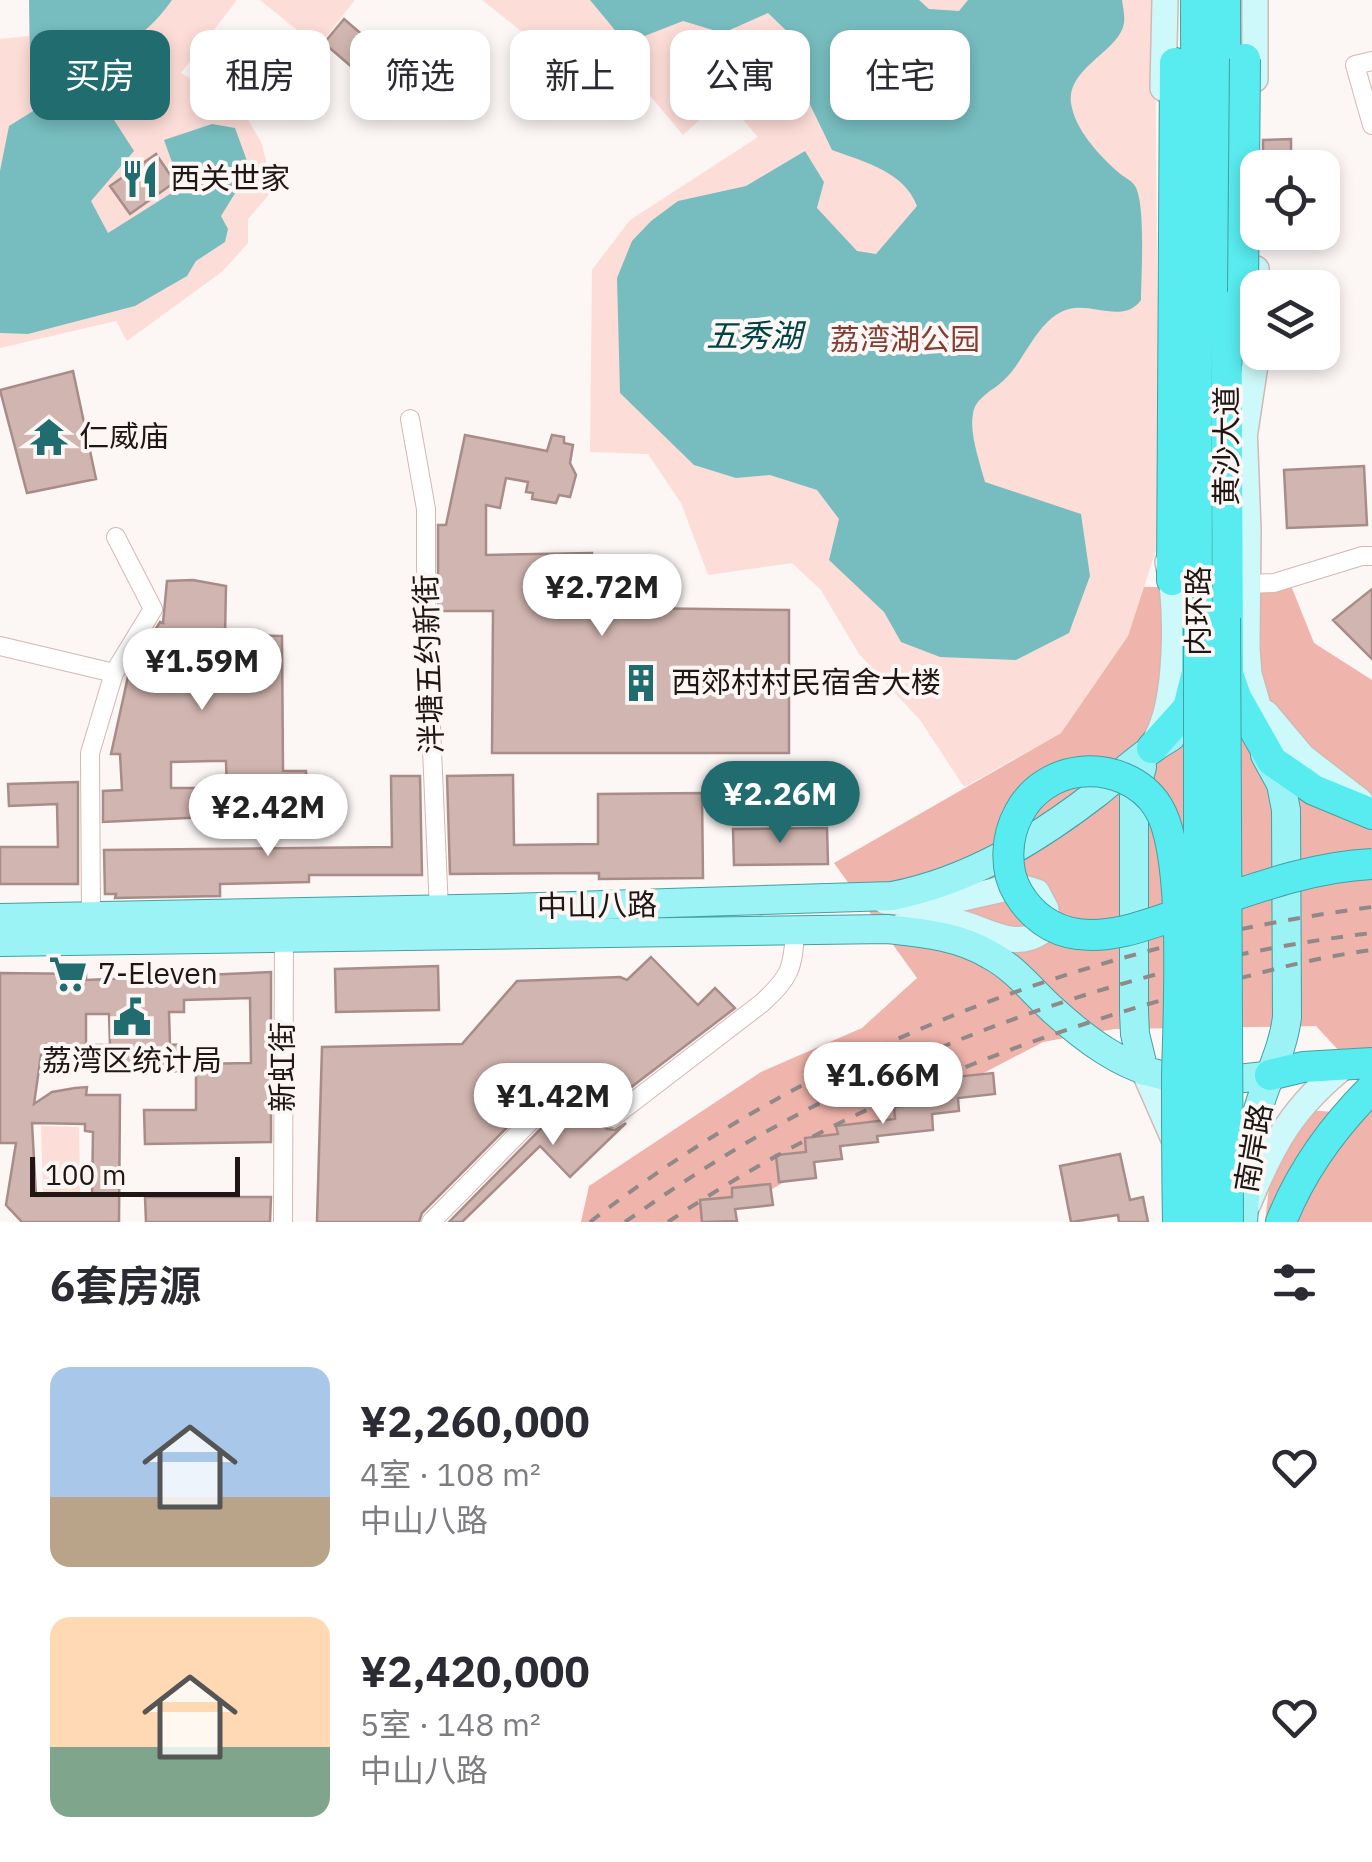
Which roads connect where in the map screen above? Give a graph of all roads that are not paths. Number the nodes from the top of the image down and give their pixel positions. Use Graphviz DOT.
graph roads {
  1 [pos="1165,0"];
  2 [pos="1178,0"];
  3 [pos="1197,0"];
  4 [pos="1224,0"];
  5 [pos="1244,0"];
  6 [pos="1256,0"];
  7 [pos="1372,62"];
  8 [pos="1240,123"];
  9 [pos="1372,126"];
  10 [pos="1235,390"];
  11 [pos="410,419"];
  12 [pos="1244,438"];
  13 [pos="116,537"];
  14 [pos="1372,556"];
  15 [pos="1172,580"];
  16 [pos="1247,584"];
  17 [pos="0,646"];
  18 [pos="114,672"];
  19 [pos="1185,673"];
  20 [pos="1242,685"];
  21 [pos="1265,729"];
  22 [pos="1152,748"];
  23 [pos="1303,758"];
  24 [pos="1272,762"];
  25 [pos="1372,812"];
  26 [pos="1372,864"];
  27 [pos="867,900"];
  28 [pos="439,910"];
  29 [pos="92,916"];
  30 [pos="0,918"];
  31 [pos="284,924"];
  32 [pos="887,929"];
  33 [pos="796,932"];
  34 [pos="0,942"];
  35 [pos="1360,1063"];
  36 [pos="1158,1075"];
  37 [pos="1270,1075"];
  38 [pos="1372,1088"];
  39 [pos="1209,1143"];
  40 [pos="1249,1151"];
  41 [pos="1240,1220"];
  42 [pos="283,1222"];
  43 [pos="431,1222"];
  44 [pos="1178,1222"];
  45 [pos="1188,1222"];
  46 [pos="1200,1222"];
  47 [pos="1213,1222"];
  48 [pos="1281,1222"];
  1 -- 15 [label="main road"];
  2 -- 15 [label="highway"];
  3 -- 19 [label="highway, 黄沙大道"];
  3 -- 46 [label="highway, 内环路, bridge"];
  4 -- 8 [label="highway, 黄沙大道"];
  4 -- 41 [label="highway, 内环路, bridge"];
  5 -- 10 [label="highway, bridge"];
  6 -- 8 [label="main road"];
  7 -- 9 [label="street"];
  8 -- 10 [label="highway, 黄沙大道"];
  8 -- 12 [label="main road"];
  10 -- 12 [label="main road"];
  10 -- 20 [label="highway, 黄沙大道"];
  11 -- 28 [label="street, 泮塘五约新街"];
  12 -- 16 [label="main road"];
  13 -- 18 [label="street"];
  14 -- 16 [label="street"];
  15 -- 19 [label="main road"];
  16 -- 20 [label="main road"];
  17 -- 18 [label="street"];
  18 -- 29 [label="street"];
  19 -- 20 [label="main road"];
  19 -- 22 [label="highway, 黄沙大道"];
  20 -- 21 [label="main road"];
  20 -- 23 [label="main road"];
  20 -- 24 [label="highway, 黄沙大道"];
  21 -- 23 [label="main road"];
  21 -- 24 [label="main road"];
  22 -- 24 [label="main road, 中山八路"];
  22 -- 27 [label="main road, 中山八路"];
  22 -- 36 [label="main road"];
  23 -- 25 [label="main road"];
  24 -- 25 [label="highway"];
  24 -- 37 [label="main road, 南岸路"];
  26 -- 44 [label="highway, bridge"];
  27 -- 28 [label="main road, 中山八路"];
  27 -- 32 [label="main road"];
  28 -- 31 [label="main road, 中山八路"];
  29 -- 30 [label="main road, 中山八路"];
  29 -- 31 [label="main road, 中山八路"];
  31 -- 33 [label="main road, 中山八路"];
  31 -- 34 [label="main road, 中山八路"];
  31 -- 42 [label="street, 新虹街"];
  32 -- 33 [label="main road, 中山八路"];
  32 -- 36 [label="main road, 中山八路"];
  33 -- 43 [label="street"];
  35 -- 37 [label="highway"];
  35 -- 41 [label="main road"];
  36 -- 37 [label="main road"];
  36 -- 39 [label="main road, 南岸路"];
  36 -- 45 [label="main road"];
  37 -- 40 [label="main road, 南岸路"];
  38 -- 48 [label="highway"];
  39 -- 40 [label="main road"];
  39 -- 47 [label="main road, 南岸路"];
  40 -- 41 [label="main road, 南岸路"];
}
